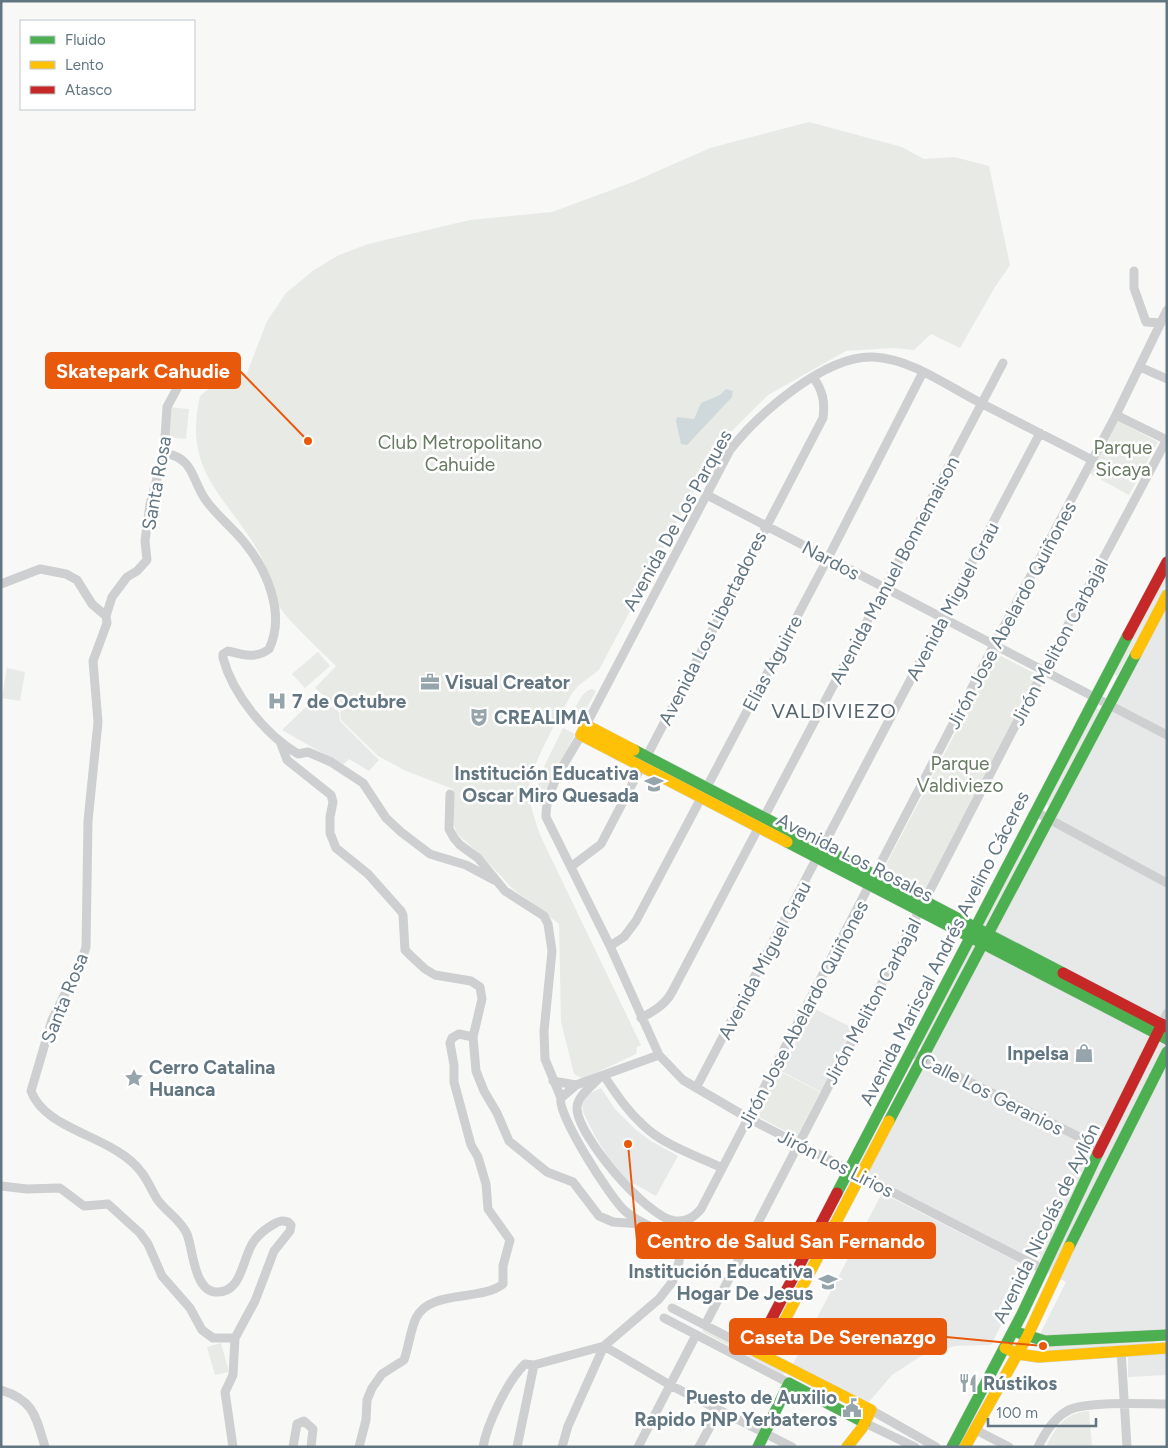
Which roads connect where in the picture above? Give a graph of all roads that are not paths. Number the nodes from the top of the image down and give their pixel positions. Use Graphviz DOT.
graph roads {
  1 [pos="1134,271"];
  2 [pos="1167,310"];
  3 [pos="1161,323"];
  4 [pos="1003,363"];
  5 [pos="1140,367"];
  6 [pos="212,370"];
  7 [pos="923,372"];
  8 [pos="814,377"];
  9 [pos="1167,379"];
  10 [pos="983,404"];
  11 [pos="1116,415"];
  12 [pos="1040,433"];
  13 [pos="1167,440"];
  14 [pos="164,453"];
  15 [pos="1092,460"];
  16 [pos="707,495"];
  17 [pos="765,525"];
  18 [pos="828,558"];
  19 [pos="1167,562"];
  20 [pos="1,584"];
  21 [pos="884,587"];
  22 [pos="1167,596"];
  23 [pos="106,616"];
  24 [pos="943,618"];
  25 [pos="994,644"];
  26 [pos="1044,670"];
  27 [pos="1094,698"];
  28 [pos="1108,705"];
  29 [pos="584,730"];
  30 [pos="1167,735"];
  31 [pos="280,744"];
  32 [pos="298,754"];
  33 [pos="643,761"];
  34 [pos="295,766"];
  35 [pos="704,793"];
  36 [pos="450,794"];
  37 [pos="1036,812"];
  38 [pos="546,818"];
  39 [pos="1049,819"];
  40 [pos="762,823"];
  41 [pos="820,853"];
  42 [pos="572,866"];
  43 [pos="497,881"];
  44 [pos="873,881"];
  45 [pos="1167,883"];
  46 [pos="922,906"];
  47 [pos="971,932"];
  48 [pos="984,938"];
  49 [pos="610,946"];
  50 [pos="1167,1013"];
  51 [pos="641,1018"];
  52 [pos="1163,1031"];
  53 [pos="473,1037"];
  54 [pos="910,1052"];
  55 [pos="1167,1052"];
  56 [pos="659,1055"];
  57 [pos="922,1059"];
  58 [pos="601,1077"];
  59 [pos="553,1081"];
  60 [pos="576,1085"];
  61 [pos="696,1088"];
  62 [pos="561,1098"];
  63 [pos="748,1118"];
  64 [pos="798,1143"];
  65 [pos="1101,1148"];
  66 [pos="722,1168"];
  67 [pos="849,1169"];
  68 [pos="862,1176"];
  69 [pos="1,1186"];
  70 [pos="642,1224"];
  71 [pos="1042,1269"];
  72 [pos="672,1308"];
  73 [pos="664,1318"];
  74 [pos="705,1325"];
  75 [pos="1013,1331"];
  76 [pos="696,1335"];
  77 [pos="1163,1335"];
  78 [pos="1027,1337"];
  79 [pos="235,1338"];
  80 [pos="604,1346"];
  81 [pos="1005,1348"];
  82 [pos="1163,1349"];
  83 [pos="1122,1350"];
  84 [pos="755,1351"];
  85 [pos="1018,1354"];
  86 [pos="766,1356"];
  87 [pos="534,1364"];
  88 [pos="789,1383"];
  89 [pos="670,1385"];
  90 [pos="1,1390"];
  91 [pos="1167,1404"];
  92 [pos="1123,1405"];
  93 [pos="719,1410"];
  94 [pos="871,1410"];
  95 [pos="865,1423"];
  96 [pos="974,1429"];
  97 [pos="766,1433"];
  98 [pos="565,1446"];
  99 [pos="45,1447"];
  100 [pos="233,1447"];
  101 [pos="294,1447"];
  102 [pos="311,1447"];
  103 [pos="359,1447"];
  104 [pos="484,1447"];
  105 [pos="517,1447"];
  106 [pos="638,1447"];
  107 [pos="699,1447"];
  108 [pos="758,1447"];
  109 [pos="792,1447"];
  110 [pos="847,1447"];
  111 [pos="915,1447"];
  112 [pos="936,1447"];
  113 [pos="952,1447"];
  114 [pos="964,1447"];
  115 [pos="1009,1447"];
  116 [pos="1038,1447"];
  117 [pos="1127,1447"];
  1 -- 3 [label="street"];
  2 -- 3 [label="street, Jirón Jose Abelardo Quiñones"];
  3 -- 5 [label="street, Jirón Jose Abelardo Quiñones"];
  4 -- 10 [label="street, Avenida Manuel Bonnemaison"];
  5 -- 9 [label="street"];
  5 -- 11 [label="street, Jirón Jose Abelardo Quiñones"];
  6 -- 14 [label="street, Santa Rosa"];
  7 -- 8 [label="street, Avenida De Los Parques"];
  7 -- 10 [label="street, Avenida De Los Parques"];
  7 -- 18 [label="street, Elias Aguirre"];
  8 -- 16 [label="street, Avenida De Los Parques"];
  8 -- 17 [label="street, Avenida Los Libertadores"];
  10 -- 12 [label="street, Avenida De Los Parques"];
  10 -- 21 [label="street, Avenida Manuel Bonnemaison"];
  11 -- 13 [label="street"];
  11 -- 15 [label="street, Jirón Jose Abelardo Quiñones"];
  12 -- 15 [label="street, Avenida De Los Parques"];
  12 -- 24 [label="street, Avenida Miguel Grau"];
  13 -- 26 [label="street, Jirón Meliton Carbajal"];
  14 -- 23 [label="street, Santa Rosa"];
  14 -- 31 [label="street"];
  15 -- 25 [label="street, Jirón Jose Abelardo Quiñones"];
  16 -- 17 [label="street, Nardos"];
  16 -- 29 [label="street, Avenida De Los Parques"];
  17 -- 18 [label="street, Nardos"];
  17 -- 33 [label="street, Avenida Los Libertadores"];
  18 -- 21 [label="street, Nardos"];
  18 -- 35 [label="street, Elias Aguirre"];
  19 -- 27 [label="street, Avenida Mariscal Andrés Avelino Cáceres"];
  20 -- 23 [label="street"];
  21 -- 24 [label="street, Nardos"];
  21 -- 40 [label="street, Avenida Manuel Bonnemaison"];
  22 -- 28 [label="street, Avenida Mariscal Andrés Avelino Cáceres"];
  23 -- 79 [label="street, Santa Rosa"];
  24 -- 25 [label="street, Nardos"];
  24 -- 41 [label="street, Avenida Miguel Grau"];
  25 -- 26 [label="street, Nardos"];
  25 -- 44 [label="street, Jirón Jose Abelardo Quiñones"];
  26 -- 27 [label="street, Nardos"];
  26 -- 46 [label="street, Jirón Meliton Carbajal"];
  27 -- 28 [label="street, Nardos"];
  27 -- 37 [label="street, Avenida Mariscal Andrés Avelino Cáceres"];
  28 -- 30 [label="street, Nardos"];
  28 -- 39 [label="street, Avenida Mariscal Andrés Avelino Cáceres"];
  29 -- 33 [label="street, Avenida Los Rosales"];
  29 -- 38 [label="street, Avenida De Los Parques"];
  31 -- 32 [label="street"];
  31 -- 34 [label="street"];
  32 -- 34 [label="street"];
  32 -- 43 [label="street"];
  33 -- 35 [label="street, Avenida Los Rosales"];
  33 -- 42 [label="street, Avenida Los Libertadores"];
  34 -- 53 [label="street"];
  35 -- 40 [label="street, Avenida Los Rosales"];
  35 -- 49 [label="street, Elias Aguirre"];
  36 -- 43 [label="street"];
  37 -- 39 [label="street"];
  37 -- 47 [label="street, Avenida Mariscal Andrés Avelino Cáceres"];
  38 -- 42 [label="street, Jirón Los Lirios"];
  39 -- 45 [label="street"];
  39 -- 48 [label="street, Avenida Mariscal Andrés Avelino Cáceres"];
  40 -- 41 [label="street, Avenida Los Rosales"];
  40 -- 51 [label="street, Avenida Manuel Bonnemaison"];
  41 -- 44 [label="street, Avenida Los Rosales"];
  41 -- 61 [label="street, Avenida Miguel Grau"];
  42 -- 49 [label="street, Jirón Los Lirios"];
  43 -- 59 [label="street"];
  44 -- 46 [label="street, Avenida Los Rosales"];
  44 -- 63 [label="street, Jirón Jose Abelardo Quiñones"];
  46 -- 47 [label="street, Avenida Los Rosales"];
  46 -- 64 [label="street, Jirón Meliton Carbajal"];
  47 -- 48 [label="street, Avenida Los Rosales"];
  47 -- 54 [label="street, Avenida Mariscal Andrés Avelino Cáceres"];
  48 -- 52 [label="street, Avenida Los Rosales"];
  48 -- 57 [label="street, Avenida Mariscal Andrés Avelino Cáceres"];
  49 -- 51 [label="street, Jirón Los Lirios"];
  50 -- 52 [label="street, Avenida Nicolás de Ayllón"];
  51 -- 56 [label="street, Jirón Los Lirios"];
  52 -- 65 [label="street, Avenida Nicolás de Ayllón"];
  53 -- 70 [label="street"];
  53 -- 103 [label="street"];
  54 -- 57 [label="street, Calle Los Geranios"];
  54 -- 67 [label="street, Avenida Mariscal Andrés Avelino Cáceres"];
  55 -- 78 [label="street, Avenida Nicolás de Ayllón"];
  56 -- 58 [label="street"];
  56 -- 61 [label="street, Jirón Los Lirios"];
  57 -- 65 [label="street, Calle Los Geranios"];
  57 -- 68 [label="street, Avenida Mariscal Andrés Avelino Cáceres"];
  58 -- 60 [label="street"];
  58 -- 66 [label="street"];
  58 -- 66 [label="street, Jirón Jose Abelardo Quiñones"];
  59 -- 60 [label="street"];
  59 -- 62 [label="street"];
  60 -- 62 [label="street"];
  61 -- 63 [label="street, Jirón Los Lirios"];
  62 -- 70 [label="street"];
  63 -- 64 [label="street, Jirón Los Lirios"];
  63 -- 66 [label="street, Jirón Jose Abelardo Quiñones"];
  64 -- 67 [label="street, Jirón Los Lirios"];
  64 -- 74 [label="street, Jirón Meliton Carbajal"];
  65 -- 71 [label="street, Avenida Nicolás de Ayllón"];
  67 -- 68 [label="street, Jirón Los Lirios"];
  67 -- 84 [label="street, Avenida Mariscal Andrés Avelino Cáceres"];
  68 -- 71 [label="street, Jirón Los Lirios"];
  68 -- 86 [label="street, Avenida Mariscal Andrés Avelino Cáceres"];
  69 -- 79 [label="street"];
  70 -- 80 [label="street"];
  71 -- 75 [label="street, Avenida Nicolás de Ayllón"];
  72 -- 74 [label="street"];
  73 -- 76 [label="street"];
  74 -- 84 [label="street"];
  75 -- 78 [label="street"];
  75 -- 81 [label="street, Avenida Nicolás de Ayllón"];
  76 -- 88 [label="street"];
  76 -- 89 [label="street"];
  77 -- 78 [label="street"];
  77 -- 82 [label="street"];
  78 -- 85 [label="street, Avenida Nicolás de Ayllón"];
  79 -- 100 [label="street, Santa Rosa"];
  80 -- 87 [label="street"];
  80 -- 89 [label="street"];
  80 -- 98 [label="street"];
  81 -- 85 [label="street"];
  81 -- 113 [label="street, Avenida Nicolás de Ayllón"];
  82 -- 83 [label="street"];
  83 -- 85 [label="street"];
  83 -- 92 [label="street"];
  84 -- 86 [label="street"];
  85 -- 96 [label="street, Avenida Nicolás de Ayllón"];
  86 -- 94 [label="street"];
  87 -- 104 [label="street"];
  87 -- 105 [label="street"];
  88 -- 95 [label="street"];
  88 -- 97 [label="street"];
  89 -- 93 [label="street"];
  89 -- 106 [label="street"];
  90 -- 99 [label="street"];
  91 -- 92 [label="street"];
  92 -- 116 [label="street"];
  92 -- 117 [label="street"];
  93 -- 97 [label="street"];
  93 -- 107 [label="street"];
  94 -- 95 [label="street"];
  94 -- 112 [label="street"];
  95 -- 110 [label="street"];
  95 -- 111 [label="street"];
  96 -- 114 [label="street, Avenida Nicolás de Ayllón"];
  96 -- 115 [label="street"];
  97 -- 108 [label="street"];
  97 -- 109 [label="street"];
  101 -- 102 [label="street"];
}
